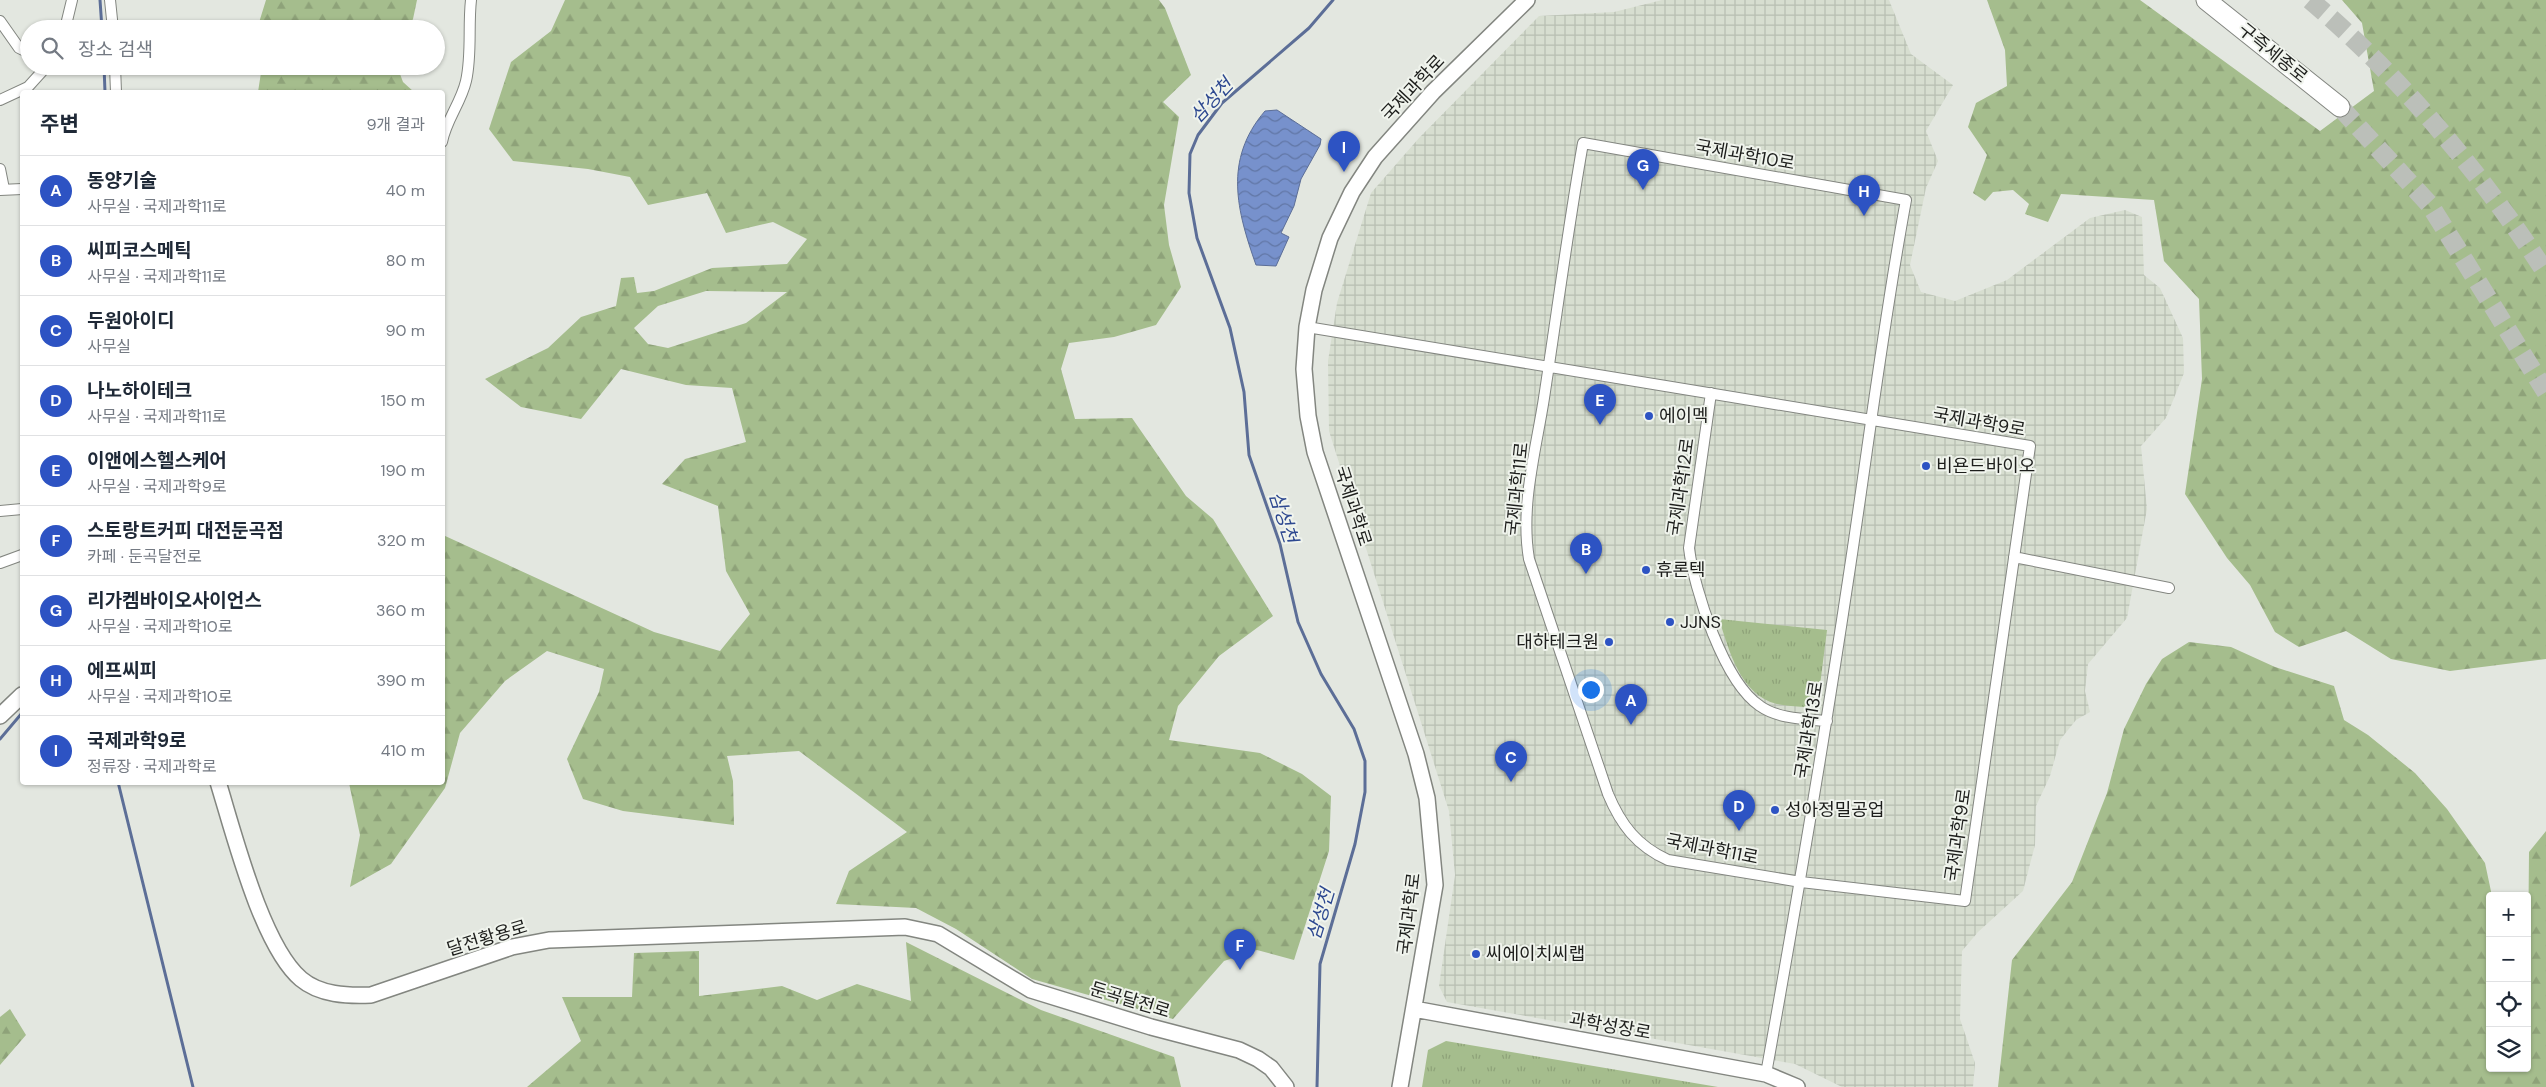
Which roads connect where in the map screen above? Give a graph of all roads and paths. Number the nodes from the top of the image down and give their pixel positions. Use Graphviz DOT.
graph roads {
  1 [pos="72,0"];
  2 [pos="110,0"];
  3 [pos="471,0"];
  4 [pos="1527,0"];
  5 [pos="2206,0"];
  6 [pos="67,20"];
  7 [pos="112,20"];
  8 [pos="0,21"];
  9 [pos="20,48"];
  10 [pos="39,75"];
  11 [pos="115,75"];
  12 [pos="0,87"];
  13 [pos="21,90"];
  14 [pos="116,90"];
  15 [pos="20,91"];
  16 [pos="4,98"];
  17 [pos="2340,107"];
  18 [pos="445,131"];
  19 [pos="0,169"];
  20 [pos="2,189"];
  21 [pos="20,189"];
  22 [pos="1307,327"];
  23 [pos="1549,367"];
  24 [pos="1711,394"];
  25 [pos="1872,420"];
  26 [pos="20,509"];
  27 [pos="0,511"];
  28 [pos="20,556"];
  29 [pos="2014,557"];
  30 [pos="0,563"];
  31 [pos="2168,588"];
  32 [pos="20,697"];
  33 [pos="0,716"];
  34 [pos="1827,722"];
  35 [pos="219,785"];
  36 [pos="1801,882"];
  37 [pos="961,948"];
  38 [pos="1414,1009"];
  39 [pos="1766,1074"];
  40 [pos="1286,1087"];
  41 [pos="1400,1087"];
  42 [pos="1797,1087"];
  1 -- 6 [label="street"];
  2 -- 7 [label="street"];
  3 -- 18 [label="street"];
  4 -- 22 [label="street, 국제과학로"];
  5 -- 17 [label="highway, 구즉세종로"];
  8 -- 9 [label="street"];
  10 -- 13 [label="street"];
  11 -- 14 [label="street"];
  12 -- 16 [label="street"];
  15 -- 16 [label="street"];
  19 -- 20 [label="street"];
  20 -- 21 [label="street"];
  22 -- 23 [label="street, 국제과학9로"];
  22 -- 38 [label="street, 국제과학로"];
  23 -- 24 [label="street, 국제과학9로"];
  23 -- 25 [label="street, 국제과학10로"];
  23 -- 36 [label="street, 국제과학11로"];
  24 -- 25 [label="street, 국제과학9로"];
  24 -- 34 [label="street, 국제과학12로"];
  25 -- 29 [label="street, 국제과학9로"];
  25 -- 34 [label="street, 국제과학13로"];
  26 -- 27 [label="street"];
  28 -- 30 [label="street"];
  29 -- 31 [label="street"];
  29 -- 36 [label="street, 국제과학9로"];
  32 -- 33 [label="street"];
  34 -- 36 [label="street, 국제과학13로"];
  35 -- 37 [label="street, 달전황용로"];
  36 -- 39 [label="street, 국제과학13로"];
  37 -- 40 [label="street, 둔곡달전로"];
  38 -- 39 [label="street, 과학성장로"];
  38 -- 41 [label="street, 국제과학로"];
  39 -- 42 [label="street, 과학성장로"];
}
